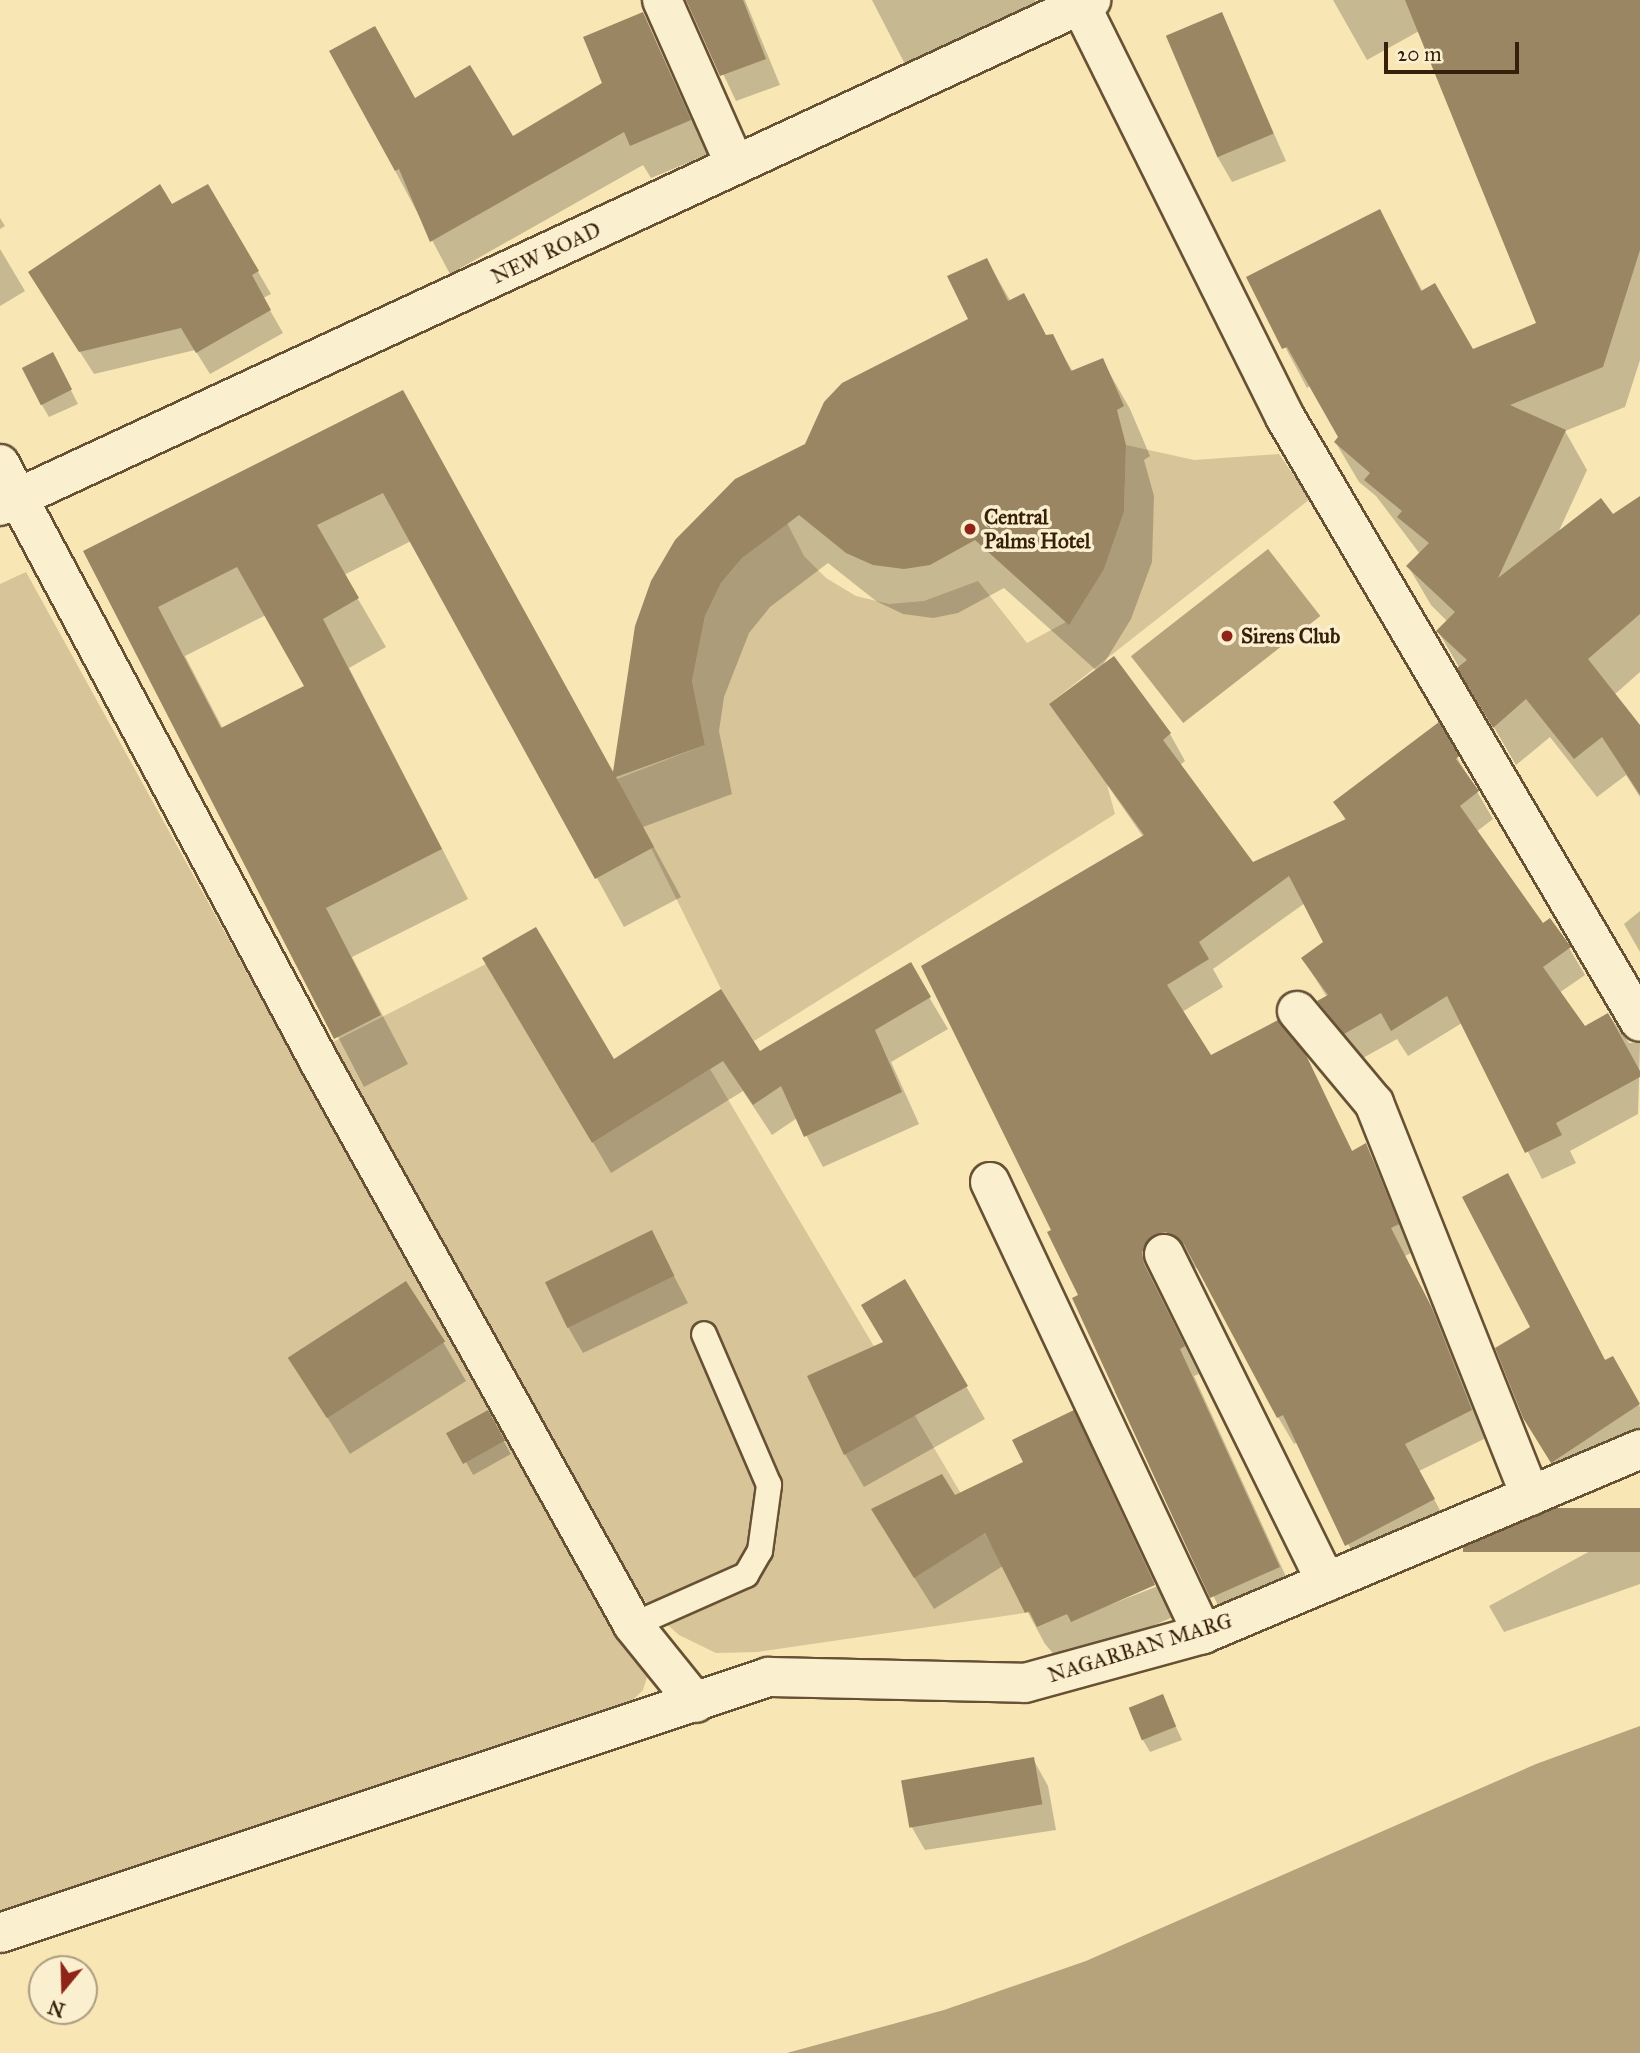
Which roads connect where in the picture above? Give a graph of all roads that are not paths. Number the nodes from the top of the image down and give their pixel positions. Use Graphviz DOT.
graph roads {
  1 [pos="662,0"];
  2 [pos="1083,2"];
  3 [pos="735,165"];
  4 [pos="0,464"];
  5 [pos="9,502"];
  6 [pos="1297,1011"];
  7 [pos="1640,1022"];
  8 [pos="990,1182"];
  9 [pos="1164,1254"];
  10 [pos="704,1334"];
  11 [pos="1640,1449"];
  12 [pos="1530,1496"];
  13 [pos="1326,1582"];
  14 [pos="634,1625"];
  15 [pos="1203,1634"];
  16 [pos="696,1703"];
  17 [pos="0,1933"];
  1 -- 3 [label="street"];
  2 -- 3 [label="street, NEW ROAD"];
  2 -- 7 [label="street"];
  3 -- 5 [label="street, NEW ROAD"];
  4 -- 5 [label="street"];
  5 -- 14 [label="street"];
  6 -- 12 [label="street"];
  8 -- 15 [label="street"];
  9 -- 13 [label="street"];
  10 -- 14 [label="lane"];
  11 -- 12 [label="street, NAGARBAN MARG"];
  12 -- 13 [label="street, NAGARBAN MARG"];
  13 -- 15 [label="street, NAGARBAN MARG"];
  14 -- 16 [label="street"];
  15 -- 16 [label="street, NAGARBAN MARG"];
  16 -- 17 [label="street, NAGARBAN MARG"];
}
